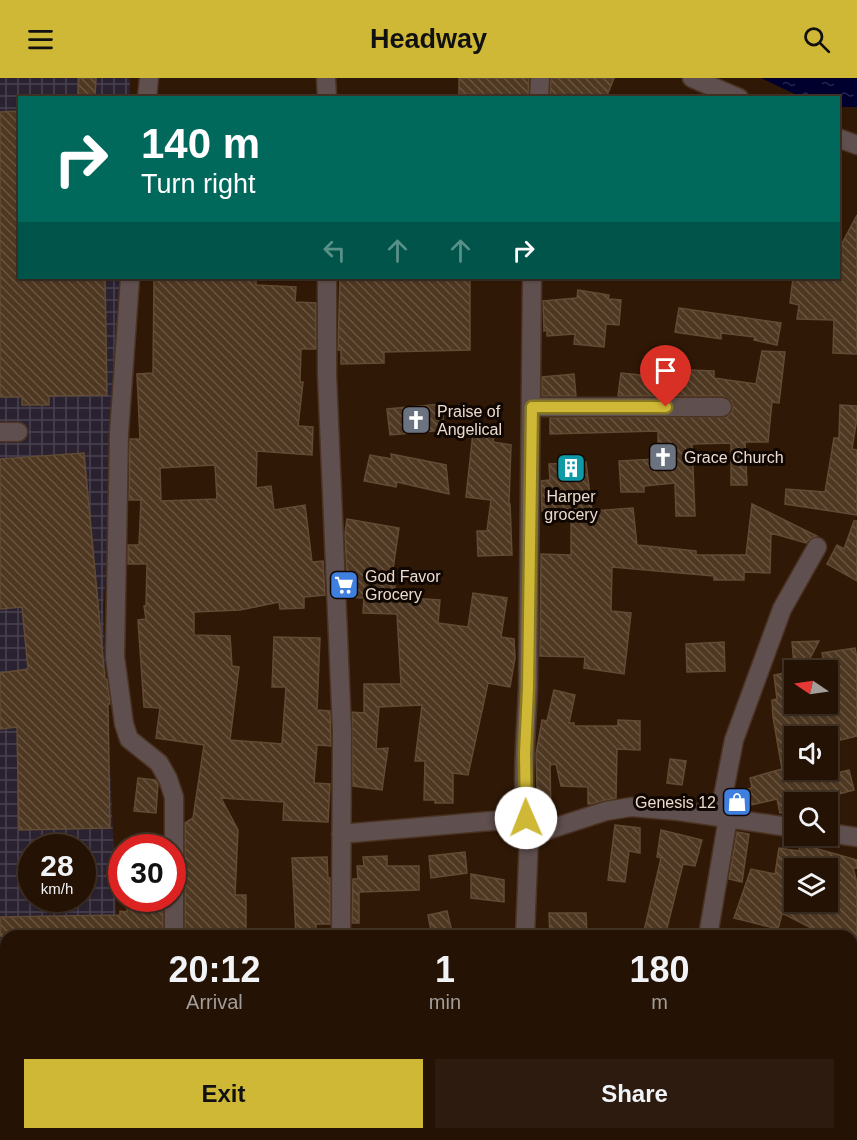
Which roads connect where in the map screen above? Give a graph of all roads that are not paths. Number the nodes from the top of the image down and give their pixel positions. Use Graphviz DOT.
graph roads {
  1 [pos="149,78"];
  2 [pos="326,78"];
  3 [pos="540,78"];
  4 [pos="692,78"];
  5 [pos="147,96"];
  6 [pos="327,96"];
  7 [pos="539,96"];
  8 [pos="734,96"];
  9 [pos="840,139"];
  10 [pos="857,145"];
  11 [pos="130,279"];
  12 [pos="327,279"];
  13 [pos="532,279"];
  14 [pos="532,407"];
  15 [pos="722,407"];
  16 [pos="817,547"];
  17 [pos="724,817"];
  18 [pos="784,826"];
  19 [pos="527,827"];
  20 [pos="341,834"];
  21 [pos="838,834"];
  22 [pos="857,837"];
  23 [pos="174,930"];
  24 [pos="341,930"];
  25 [pos="525,930"];
  26 [pos="709,930"];
  1 -- 5 [label="street"];
  2 -- 6 [label="street"];
  3 -- 7 [label="street"];
  4 -- 8 [label="street"];
  9 -- 10 [label="street"];
  11 -- 23 [label="street"];
  12 -- 20 [label="street"];
  13 -- 14 [label="street"];
  14 -- 15 [label="street"];
  14 -- 19 [label="street"];
  16 -- 17 [label="street"];
  17 -- 18 [label="street"];
  17 -- 19 [label="street"];
  17 -- 26 [label="street"];
  19 -- 20 [label="street"];
  19 -- 25 [label="street"];
  20 -- 24 [label="street"];
  21 -- 22 [label="street"];
}
